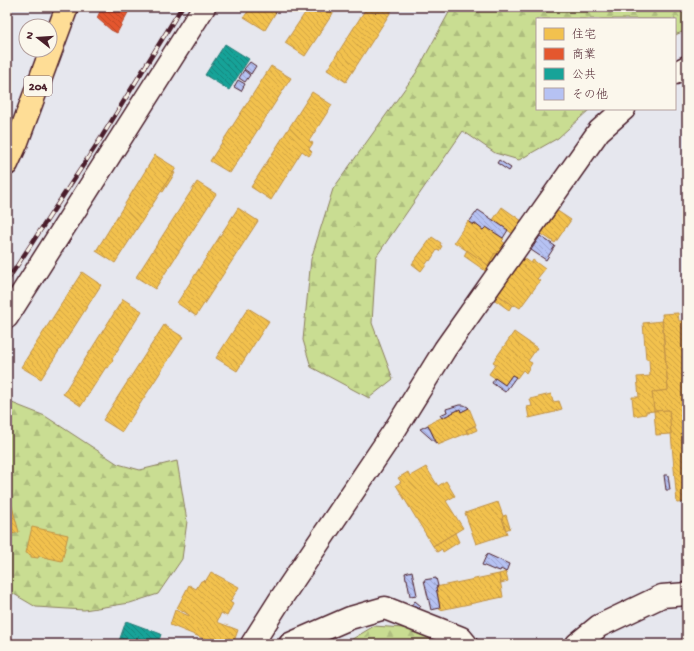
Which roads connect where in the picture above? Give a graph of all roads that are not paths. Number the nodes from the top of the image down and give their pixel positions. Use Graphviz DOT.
graph roads {
  1 [pos="67,7"];
  2 [pos="204,7"];
  3 [pos="687,67"];
  4 [pos="676,72"];
  5 [pos="623,110"];
  6 [pos="7,164"];
  7 [pos="7,317"];
  8 [pos="687,594"];
  9 [pos="252,644"];
  10 [pos="290,644"];
  11 [pos="466,644"];
  12 [pos="577,644"];
  1 -- 6 [label="highway, 204"];
  2 -- 7 [label="street"];
  3 -- 4 [label="street"];
  5 -- 9 [label="street"];
  8 -- 12 [label="street"];
  10 -- 11 [label="street"];
}
